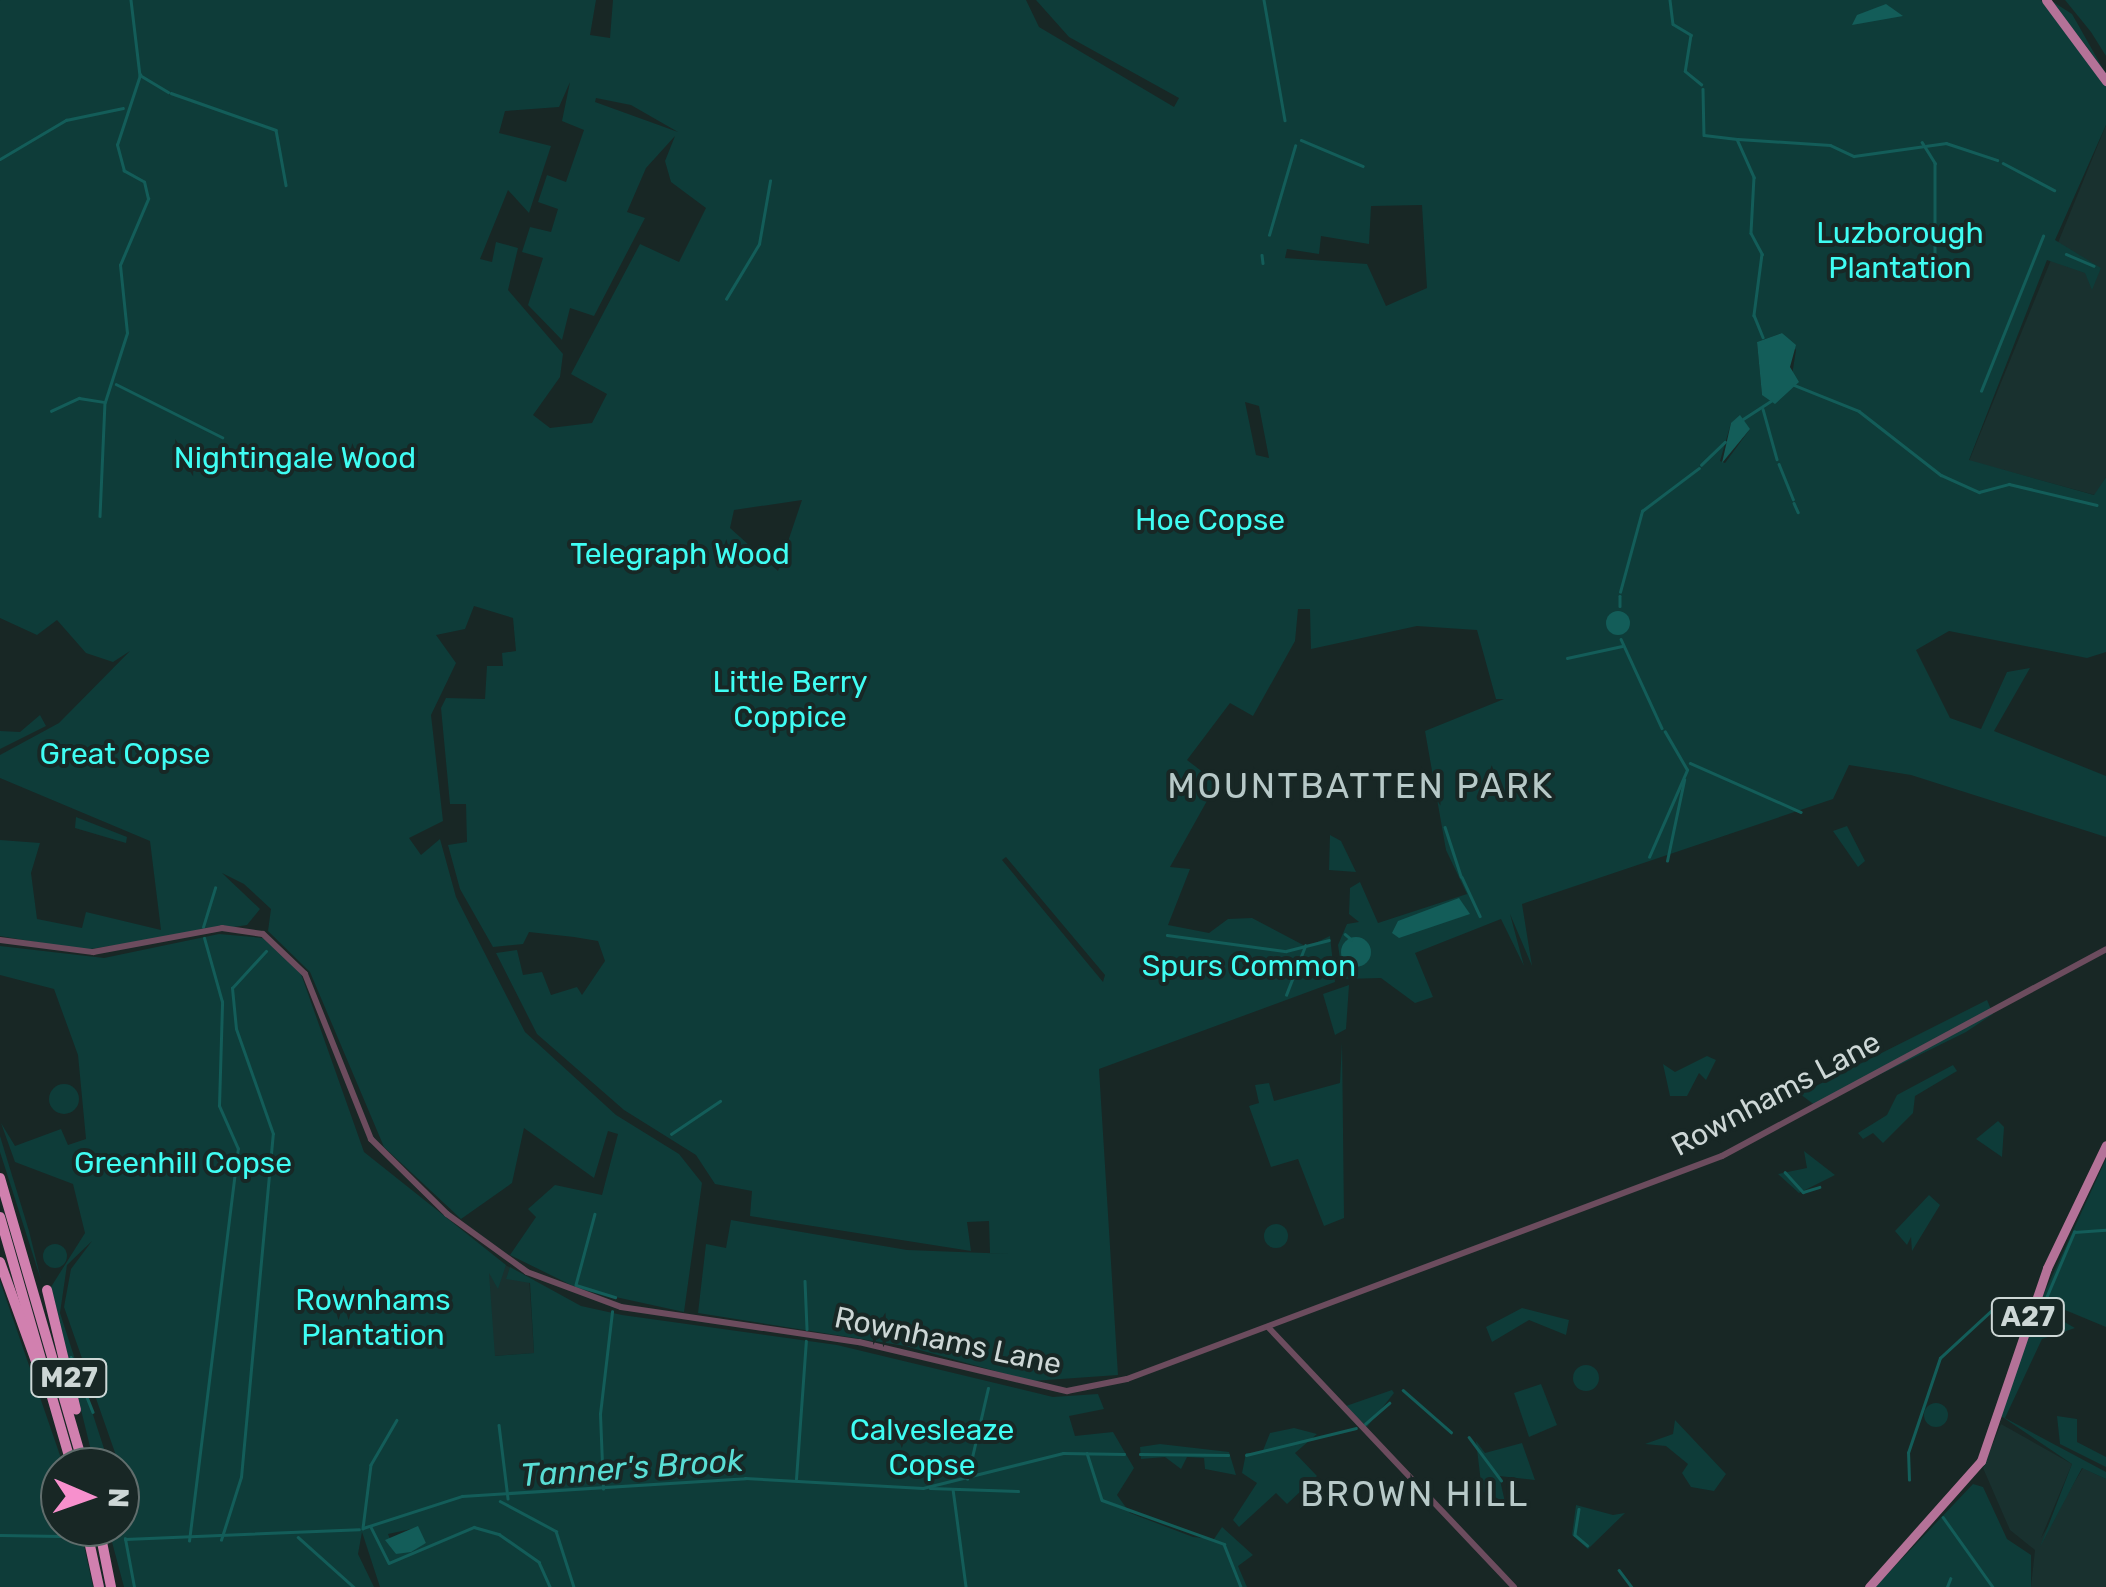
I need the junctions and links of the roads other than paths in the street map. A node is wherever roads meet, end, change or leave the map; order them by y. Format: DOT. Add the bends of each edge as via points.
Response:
graph roads {
  1 [pos="2046,0"];
  2 [pos="2106,81"];
  3 [pos="0,940"];
  4 [pos="2106,949"];
  5 [pos="2106,1145"];
  6 [pos="0,1178"];
  7 [pos="0,1217"];
  8 [pos="0,1262"];
  9 [pos="47,1290"];
  10 [pos="1268,1327"];
  11 [pos="60,1418"];
  12 [pos="67,1447"];
  13 [pos="80,1447"];
  14 [pos="82,1447"];
  15 [pos="90,1547"];
  16 [pos="103,1547"];
  17 [pos="99,1587"];
  18 [pos="111,1587"];
  19 [pos="1514,1587"];
  20 [pos="1869,1587"];
  1 -- 2 [label="main road"];
  3 -- 10 [label="street, Rownhams Lane" via="93,952 222,928 273,938 306,974 376,1146 497,1254 590,1299 859,1342 1060,1390 1101,1387"];
  4 -- 10 [label="street, Rownhams Lane" via="1722,1156"];
  5 -- 20 [label="main road, A27" via="2046,1268 1981,1461"];
  6 -- 13 [label="highway, M27"];
  7 -- 11 [label="highway, M27"];
  8 -- 11 [label="highway, M27"];
  9 -- 14 [label="highway, M27"];
  10 -- 19 [label="street"];
  11 -- 12 [label="highway, M27"];
  15 -- 17 [label="highway"];
  16 -- 18 [label="highway"];
}
